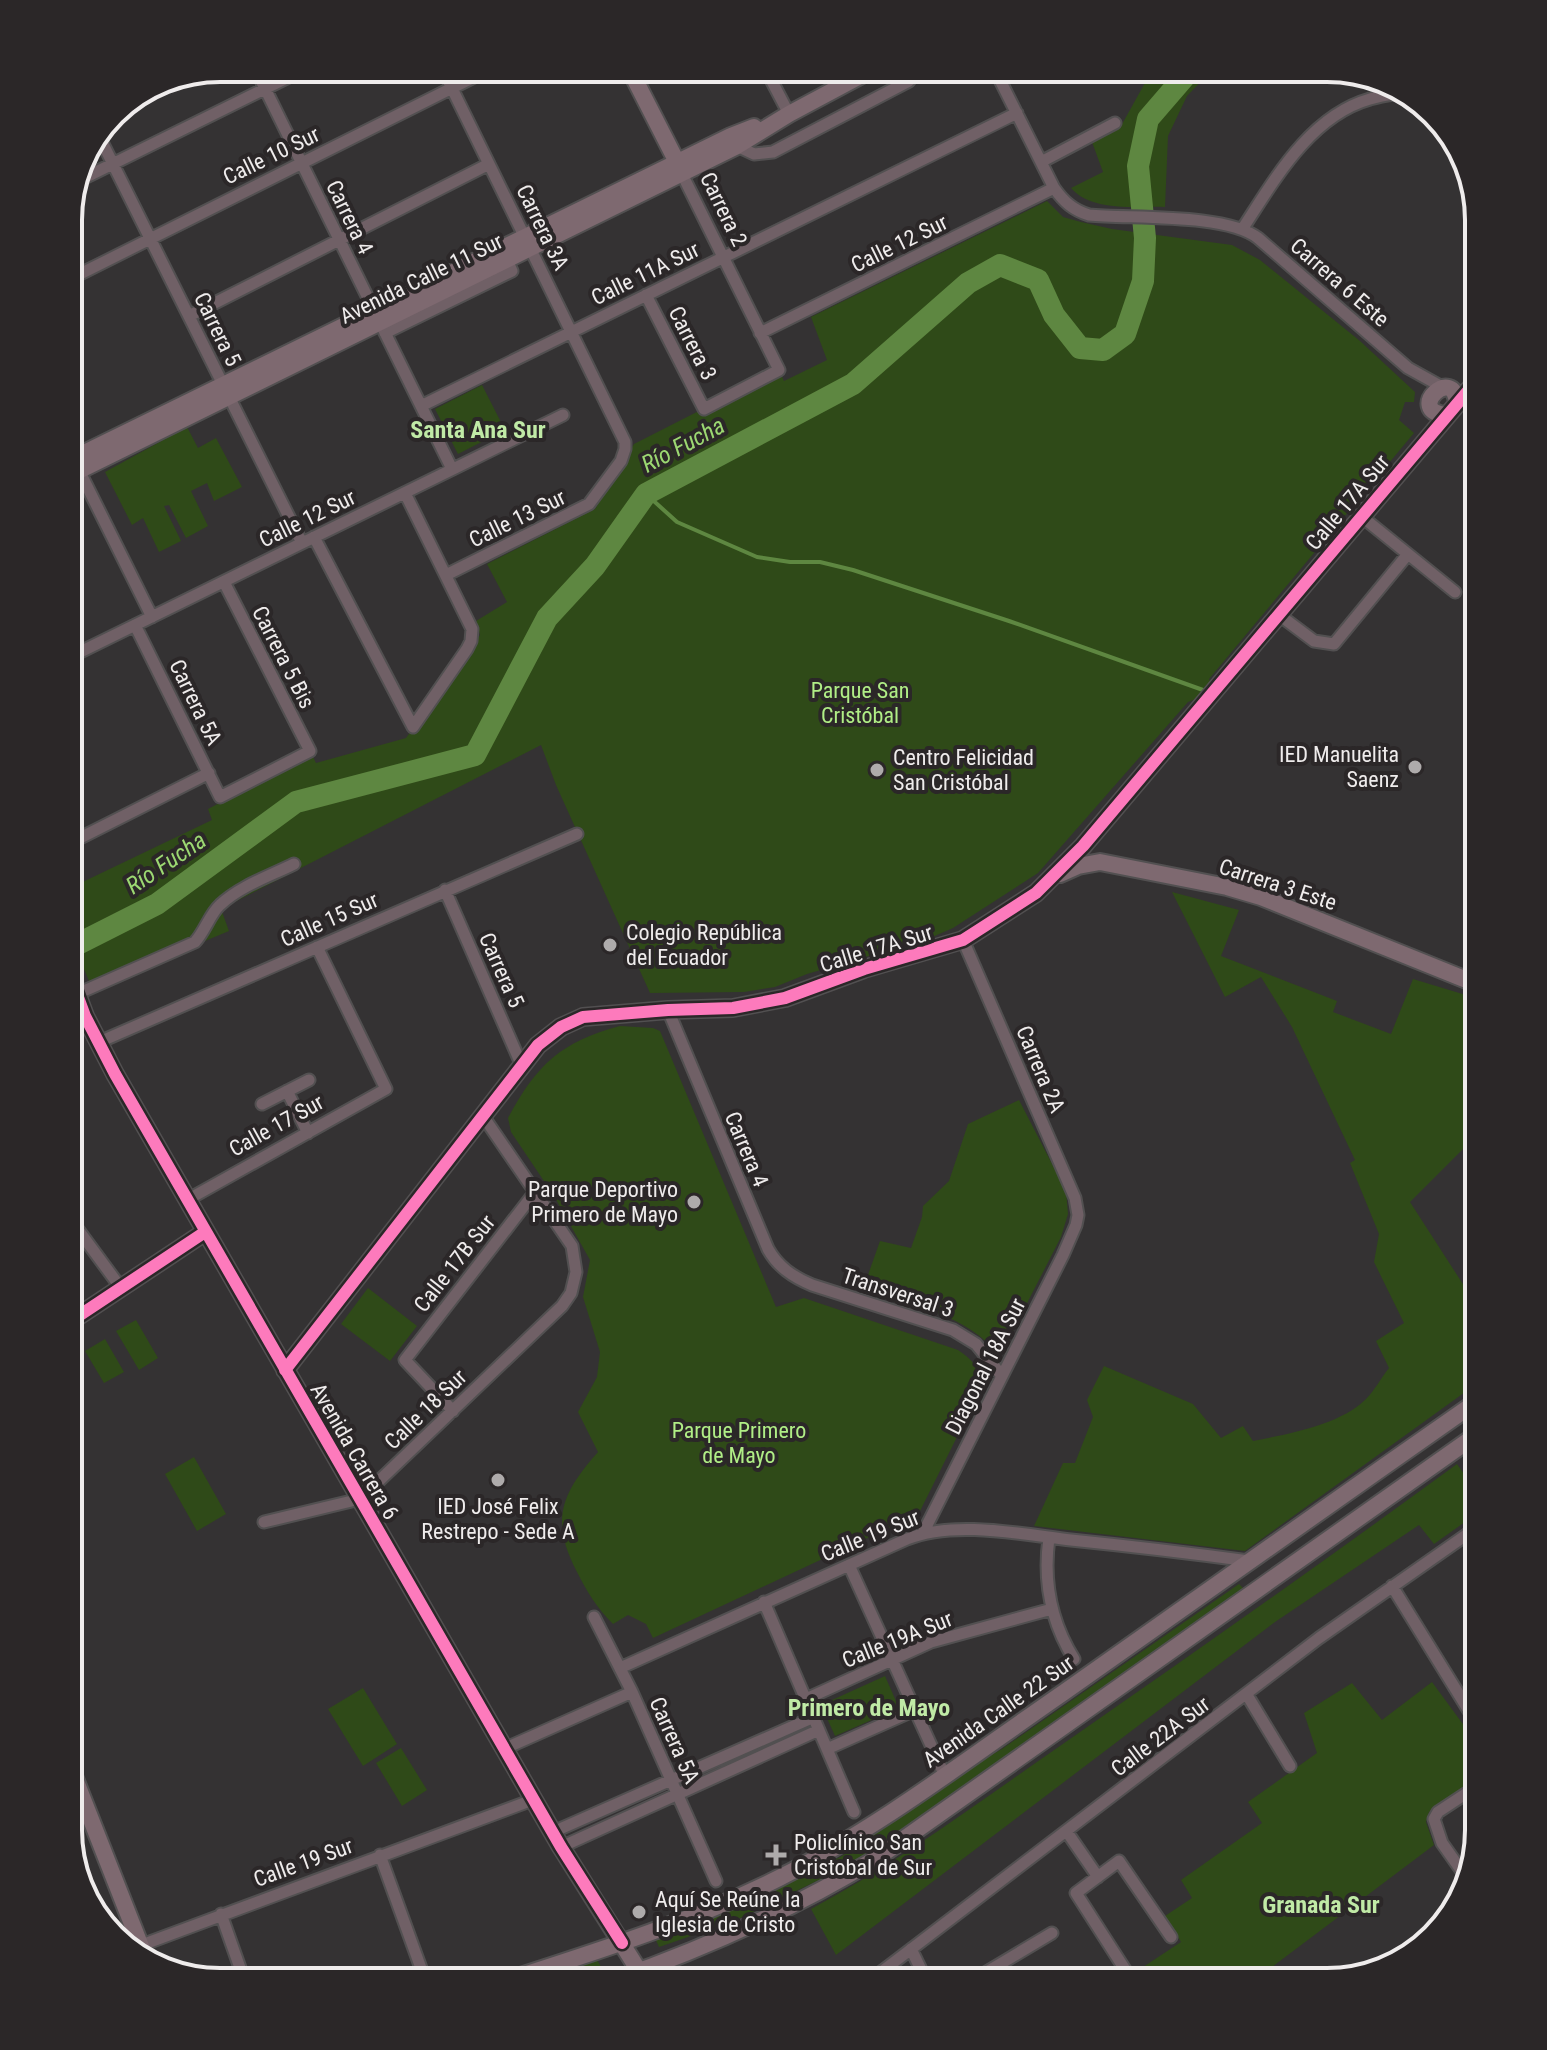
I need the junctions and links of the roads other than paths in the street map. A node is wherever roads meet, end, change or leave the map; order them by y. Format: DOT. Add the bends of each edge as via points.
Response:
graph roads {
  1 [pos="262,82"];
  2 [pos="279,82"];
  3 [pos="449,82"];
  4 [pos="464,82"];
  5 [pos="636,82"];
  6 [pos="772,82"];
  7 [pos="849,82"];
  8 [pos="907,82"];
  9 [pos="1001,82"];
  10 [pos="452,88"];
  11 [pos="265,89"];
  12 [pos="1386,96"];
  13 [pos="1017,113"];
  14 [pos="789,114"];
  15 [pos="1115,123"];
  16 [pos="104,146"];
  17 [pos="737,146"];
  18 [pos="1041,162"];
  19 [pos="301,163"];
  20 [pos="113,164"];
  21 [pos="489,164"];
  22 [pos="680,168"];
  23 [pos="90,175"];
  24 [pos="1054,188"];
  25 [pos="1243,228"];
  26 [pos="151,238"];
  27 [pos="339,240"];
  28 [pos="528,243"];
  29 [pos="723,257"];
  30 [pos="82,273"];
  31 [pos="646,295"];
  32 [pos="189,316"];
  33 [pos="379,322"];
  34 [pos="572,332"];
  35 [pos="760,333"];
  36 [pos="779,370"];
  37 [pos="226,390"];
  38 [pos="1465,391"];
  39 [pos="1443,401"];
  40 [pos="421,406"];
  41 [pos="563,415"];
  42 [pos="625,449"];
  43 [pos="82,458"];
  44 [pos="452,469"];
  45 [pos="82,482"];
  46 [pos="405,493"];
  47 [pos="1361,516"];
  48 [pos="314,537"];
  49 [pos="302,543"];
  50 [pos="1408,554"];
  51 [pos="446,575"];
  52 [pos="224,582"];
  53 [pos="1455,592"];
  54 [pos="1278,614"];
  55 [pos="152,617"];
  56 [pos="135,625"];
  57 [pos="82,651"];
  58 [pos="209,773"];
  59 [pos="220,797"];
  60 [pos="1102,823"];
  61 [pos="577,834"];
  62 [pos="82,837"];
  63 [pos="1109,863"];
  64 [pos="294,864"];
  65 [pos="1056,875"];
  66 [pos="445,890"];
  67 [pos="963,940"];
  68 [pos="317,947"];
  69 [pos="1465,979"];
  70 [pos="82,992"];
  71 [pos="82,1006"];
  72 [pos="668,1010"];
  73 [pos="97,1043"];
  74 [pos="522,1066"];
  75 [pos="309,1080"];
  76 [pos="287,1091"];
  77 [pos="262,1104"];
  78 [pos="483,1116"];
  79 [pos="308,1133"];
  80 [pos="535,1192"];
  81 [pos="187,1200"];
  82 [pos="1078,1215"];
  83 [pos="205,1232"];
  84 [pos="82,1235"];
  85 [pos="812,1285"];
  86 [pos="121,1288"];
  87 [pos="82,1314"];
  88 [pos="285,1370"];
  89 [pos="1002,1376"];
  90 [pos="1465,1410"];
  91 [pos="453,1411"];
  92 [pos="1465,1443"];
  93 [pos="360,1499"];
  94 [pos="264,1522"];
  95 [pos="923,1533"];
  96 [pos="1465,1535"];
  97 [pos="1049,1538"];
  98 [pos="1249,1561"];
  99 [pos="849,1565"];
  100 [pos="1392,1586"];
  101 [pos="764,1602"];
  102 [pos="1052,1609"];
  103 [pos="594,1617"];
  104 [pos="1074,1659"];
  105 [pos="892,1660"];
  106 [pos="620,1668"];
  107 [pos="632,1692"];
  108 [pos="1247,1695"];
  109 [pos="806,1699"];
  110 [pos="1465,1704"];
  111 [pos="915,1710"];
  112 [pos="814,1717"];
  113 [pos="819,1730"];
  114 [pos="506,1748"];
  115 [pos="827,1749"];
  116 [pos="1290,1766"];
  117 [pos="945,1776"];
  118 [pos="671,1780"];
  119 [pos="678,1794"];
  120 [pos="1465,1794"];
  121 [pos="82,1799"];
  122 [pos="535,1799"];
  123 [pos="854,1812"];
  124 [pos="1067,1832"];
  125 [pos="557,1840"];
  126 [pos="380,1855"];
  127 [pos="1459,1867"];
  128 [pos="1098,1877"];
  129 [pos="716,1881"];
  130 [pos="221,1914"];
  131 [pos="1052,1933"];
  132 [pos="132,1935"];
  133 [pos="1171,1937"];
  134 [pos="622,1943"];
  135 [pos="144,1944"];
  136 [pos="911,1949"];
  137 [pos="240,1968"];
  138 [pos="421,1968"];
  139 [pos="545,1968"];
  140 [pos="638,1968"];
  141 [pos="660,1968"];
  142 [pos="886,1968"];
  143 [pos="920,1968"];
  144 [pos="993,1968"];
  145 [pos="1124,1968"];
  1 -- 11 [label="street, Carrera 4"];
  2 -- 11 [label="street"];
  3 -- 10 [label="street, Carrera 3A"];
  4 -- 10 [label="street, Calle 10 Sur"];
  5 -- 22 [label="main road, Carrera 2"];
  6 -- 14 [label="street"];
  7 -- 14 [label="main road, Avenida Calle 11 Sur"];
  8 -- 17 [label="street" via="773,152 754,154"];
  9 -- 13 [label="street"];
  10 -- 19 [label="street, Calle 10 Sur"];
  10 -- 21 [label="street, Carrera 3A"];
  11 -- 19 [label="street, Carrera 4"];
  11 -- 20 [label="street"];
  12 -- 25 [label="street" via="1354,105 1317,131 1290,159"];
  13 -- 18 [label="street"];
  13 -- 29 [label="street, Calle 11A Sur"];
  14 -- 17 [label="main road, Avenida Calle 11 Sur"];
  14 -- 22 [label="main road, Avenida Calle 11 Sur" via="731,136"];
  15 -- 18 [label="street"];
  16 -- 20 [label="street, Carrera 5"];
  17 -- 22 [label="main road, Avenida Calle 11 Sur"];
  18 -- 24 [label="street"];
  19 -- 26 [label="street, Calle 10 Sur"];
  19 -- 27 [label="street, Carrera 4"];
  20 -- 23 [label="street"];
  20 -- 26 [label="street, Carrera 5"];
  21 -- 27 [label="street"];
  21 -- 28 [label="street, Carrera 3A"];
  22 -- 28 [label="main road, Avenida Calle 11 Sur"];
  22 -- 29 [label="street, Carrera 2"];
  24 -- 25 [label="street" via="1062,200 1089,215"];
  24 -- 35 [label="street, Calle 12 Sur"];
  25 -- 39 [label="street, Carrera 6 Este"];
  26 -- 30 [label="street, Calle 10 Sur"];
  26 -- 32 [label="street, Carrera 5"];
  27 -- 32 [label="street"];
  27 -- 33 [label="street, Carrera 4"];
  28 -- 33 [label="main road, Avenida Calle 11 Sur"];
  28 -- 33 [label="main road, Avenida Calle 11 Sur" via="507,260"];
  28 -- 34 [label="street, Carrera 3A"];
  29 -- 31 [label="street, Calle 11A Sur"];
  29 -- 35 [label="street, Carrera 2"];
  31 -- 34 [label="street, Calle 11A Sur"];
  31 -- 36 [label="street, Carrera 3" via="704,409"];
  32 -- 37 [label="street, Carrera 5"];
  33 -- 37 [label="main road, Avenida Calle 11 Sur"];
  33 -- 40 [label="street, Carrera 4"];
  34 -- 40 [label="street, Calle 11A Sur"];
  34 -- 42 [label="street, Carrera 3A"];
  35 -- 36 [label="street, Carrera 2"];
  37 -- 43 [label="main road, Avenida Calle 11 Sur"];
  37 -- 49 [label="street, Carrera 5"];
  38 -- 39 [label="main road, Calle 17A Sur"];
  39 -- 47 [label="main road, Calle 17A Sur" via="1425,440"];
  40 -- 44 [label="street, Carrera 4"];
  41 -- 44 [label="street, Calle 12 Sur"];
  42 -- 51 [label="street, Calle 13 Sur" via="589,504"];
  44 -- 46 [label="street, Calle 12 Sur"];
  45 -- 55 [label="street"];
  46 -- 48 [label="street, Calle 12 Sur"];
  46 -- 51 [label="street"];
  47 -- 50 [label="street"];
  47 -- 54 [label="main road, Calle 17A Sur"];
  48 -- 49 [label="street, Calle 12 Sur"];
  48 -- 51 [label="street" via="413,727 471,641 472,629"];
  49 -- 52 [label="street, Calle 12 Sur"];
  50 -- 53 [label="street"];
  50 -- 54 [label="street" via="1334,644 1314,641"];
  52 -- 55 [label="street, Calle 12 Sur"];
  52 -- 59 [label="street, Carrera 5 Bis" via="310,751"];
  54 -- 60 [label="main road, Calle 17A Sur"];
  55 -- 56 [label="street, Calle 12 Sur"];
  56 -- 57 [label="street, Calle 12 Sur"];
  56 -- 58 [label="street, Carrera 5A"];
  58 -- 59 [label="street, Carrera 5A"];
  58 -- 62 [label="street"];
  60 -- 63 [label="main road" via="1100,843"];
  60 -- 65 [label="main road, Calle 17A Sur"];
  61 -- 66 [label="street, Calle 15 Sur"];
  63 -- 65 [label="main road, Carrera 3 Este"];
  63 -- 69 [label="main road, Carrera 3 Este" via="1261,897"];
  64 -- 70 [label="street" via="218,907 195,942"];
  65 -- 67 [label="main road, Calle 17A Sur"];
  66 -- 68 [label="street, Calle 15 Sur"];
  66 -- 74 [label="street, Carrera 5"];
  67 -- 72 [label="main road, Calle 17A Sur" via="769,1003"];
  67 -- 82 [label="street, Carrera 2A"];
  68 -- 73 [label="street, Calle 15 Sur"];
  68 -- 79 [label="street, Calle 17 Sur" via="386,1089"];
  71 -- 73 [label="main road, Avenida Carrera 6"];
  72 -- 74 [label="main road, Calle 17A Sur" via="572,1021 545,1038"];
  72 -- 85 [label="street, Carrera 4" via="768,1249 780,1266"];
  73 -- 81 [label="main road, Avenida Carrera 6"];
  74 -- 78 [label="main road, Calle 17A Sur"];
  75 -- 76 [label="street"];
  76 -- 77 [label="street"];
  76 -- 79 [label="street"];
  78 -- 80 [label="street"];
  78 -- 88 [label="main road, Calle 17A Sur"];
  79 -- 81 [label="street, Calle 17 Sur"];
  80 -- 91 [label="street, Calle 18 Sur" via="572,1246 576,1272 571,1293"];
  80 -- 91 [label="street, Calle 17B Sur" via="405,1360"];
  81 -- 83 [label="main road, Avenida Carrera 6"];
  82 -- 89 [label="street, Diagonal 18A Sur"];
  83 -- 86 [label="main road"];
  83 -- 88 [label="main road, Avenida Carrera 6"];
  84 -- 86 [label="street"];
  85 -- 89 [label="street, Transversal 3" via="953,1330 976,1344"];
  86 -- 87 [label="main road"];
  88 -- 93 [label="main road, Avenida Carrera 6"];
  89 -- 95 [label="street, Diagonal 18A Sur"];
  90 -- 98 [label="main road, Avenida Calle 22 Sur"];
  91 -- 93 [label="street, Calle 18 Sur"];
  92 -- 141 [label="main road" via="877,1858 790,1908"];
  93 -- 94 [label="street, Calle 18 Sur"];
  93 -- 114 [label="main road, Avenida Carrera 6"];
  95 -- 97 [label="street, Calle 19 Sur" via="960,1530"];
  95 -- 99 [label="street, Calle 19 Sur"];
  96 -- 100 [label="street, Calle 22A Sur"];
  97 -- 98 [label="street, Calle 19 Sur"];
  97 -- 102 [label="street"];
  98 -- 117 [label="main road, Avenida Calle 22 Sur"];
  99 -- 101 [label="street, Calle 19 Sur"];
  99 -- 105 [label="street"];
  100 -- 108 [label="street, Calle 22A Sur"];
  100 -- 110 [label="street"];
  101 -- 106 [label="street, Calle 19 Sur"];
  101 -- 109 [label="street"];
  102 -- 104 [label="street"];
  102 -- 105 [label="street, Calle 19A Sur" via="931,1642"];
  103 -- 106 [label="street, Carrera 5A"];
  105 -- 109 [label="street, Calle 19A Sur"];
  105 -- 111 [label="street"];
  106 -- 107 [label="street, Carrera 5A"];
  107 -- 114 [label="street"];
  107 -- 118 [label="street, Carrera 5A"];
  108 -- 116 [label="street"];
  108 -- 124 [label="street, Calle 22A Sur"];
  109 -- 112 [label="street"];
  111 -- 115 [label="street"];
  111 -- 117 [label="street"];
  112 -- 113 [label="street"];
  112 -- 118 [label="street"];
  113 -- 115 [label="street"];
  113 -- 119 [label="street"];
  114 -- 122 [label="main road, Avenida Carrera 6"];
  115 -- 123 [label="street"];
  117 -- 134 [label="main road, Avenida Calle 22 Sur" via="872,1826 778,1878"];
  118 -- 119 [label="street, Carrera 5A"];
  118 -- 125 [label="street"];
  119 -- 125 [label="street"];
  119 -- 129 [label="street, Carrera 5A"];
  120 -- 127 [label="street" via="1434,1819"];
  121 -- 132 [label="main road"];
  122 -- 125 [label="main road, Avenida Carrera 6"];
  122 -- 126 [label="street, Calle 19 Sur"];
  124 -- 128 [label="street"];
  124 -- 136 [label="street, Calle 22A Sur"];
  125 -- 134 [label="main road, Avenida Carrera 6"];
  126 -- 130 [label="street, Calle 19 Sur"];
  126 -- 138 [label="street"];
  128 -- 133 [label="street" via="1119,1861"];
  128 -- 145 [label="street" via="1076,1893"];
  130 -- 135 [label="street, Calle 19 Sur"];
  130 -- 137 [label="street"];
  131 -- 144 [label="street"];
  134 -- 139 [label="main road, Avenida Calle 22 Sur"];
  134 -- 140 [label="main road, Avenida Carrera 6"];
  136 -- 142 [label="street, Calle 22A Sur"];
  136 -- 143 [label="street"];
}
